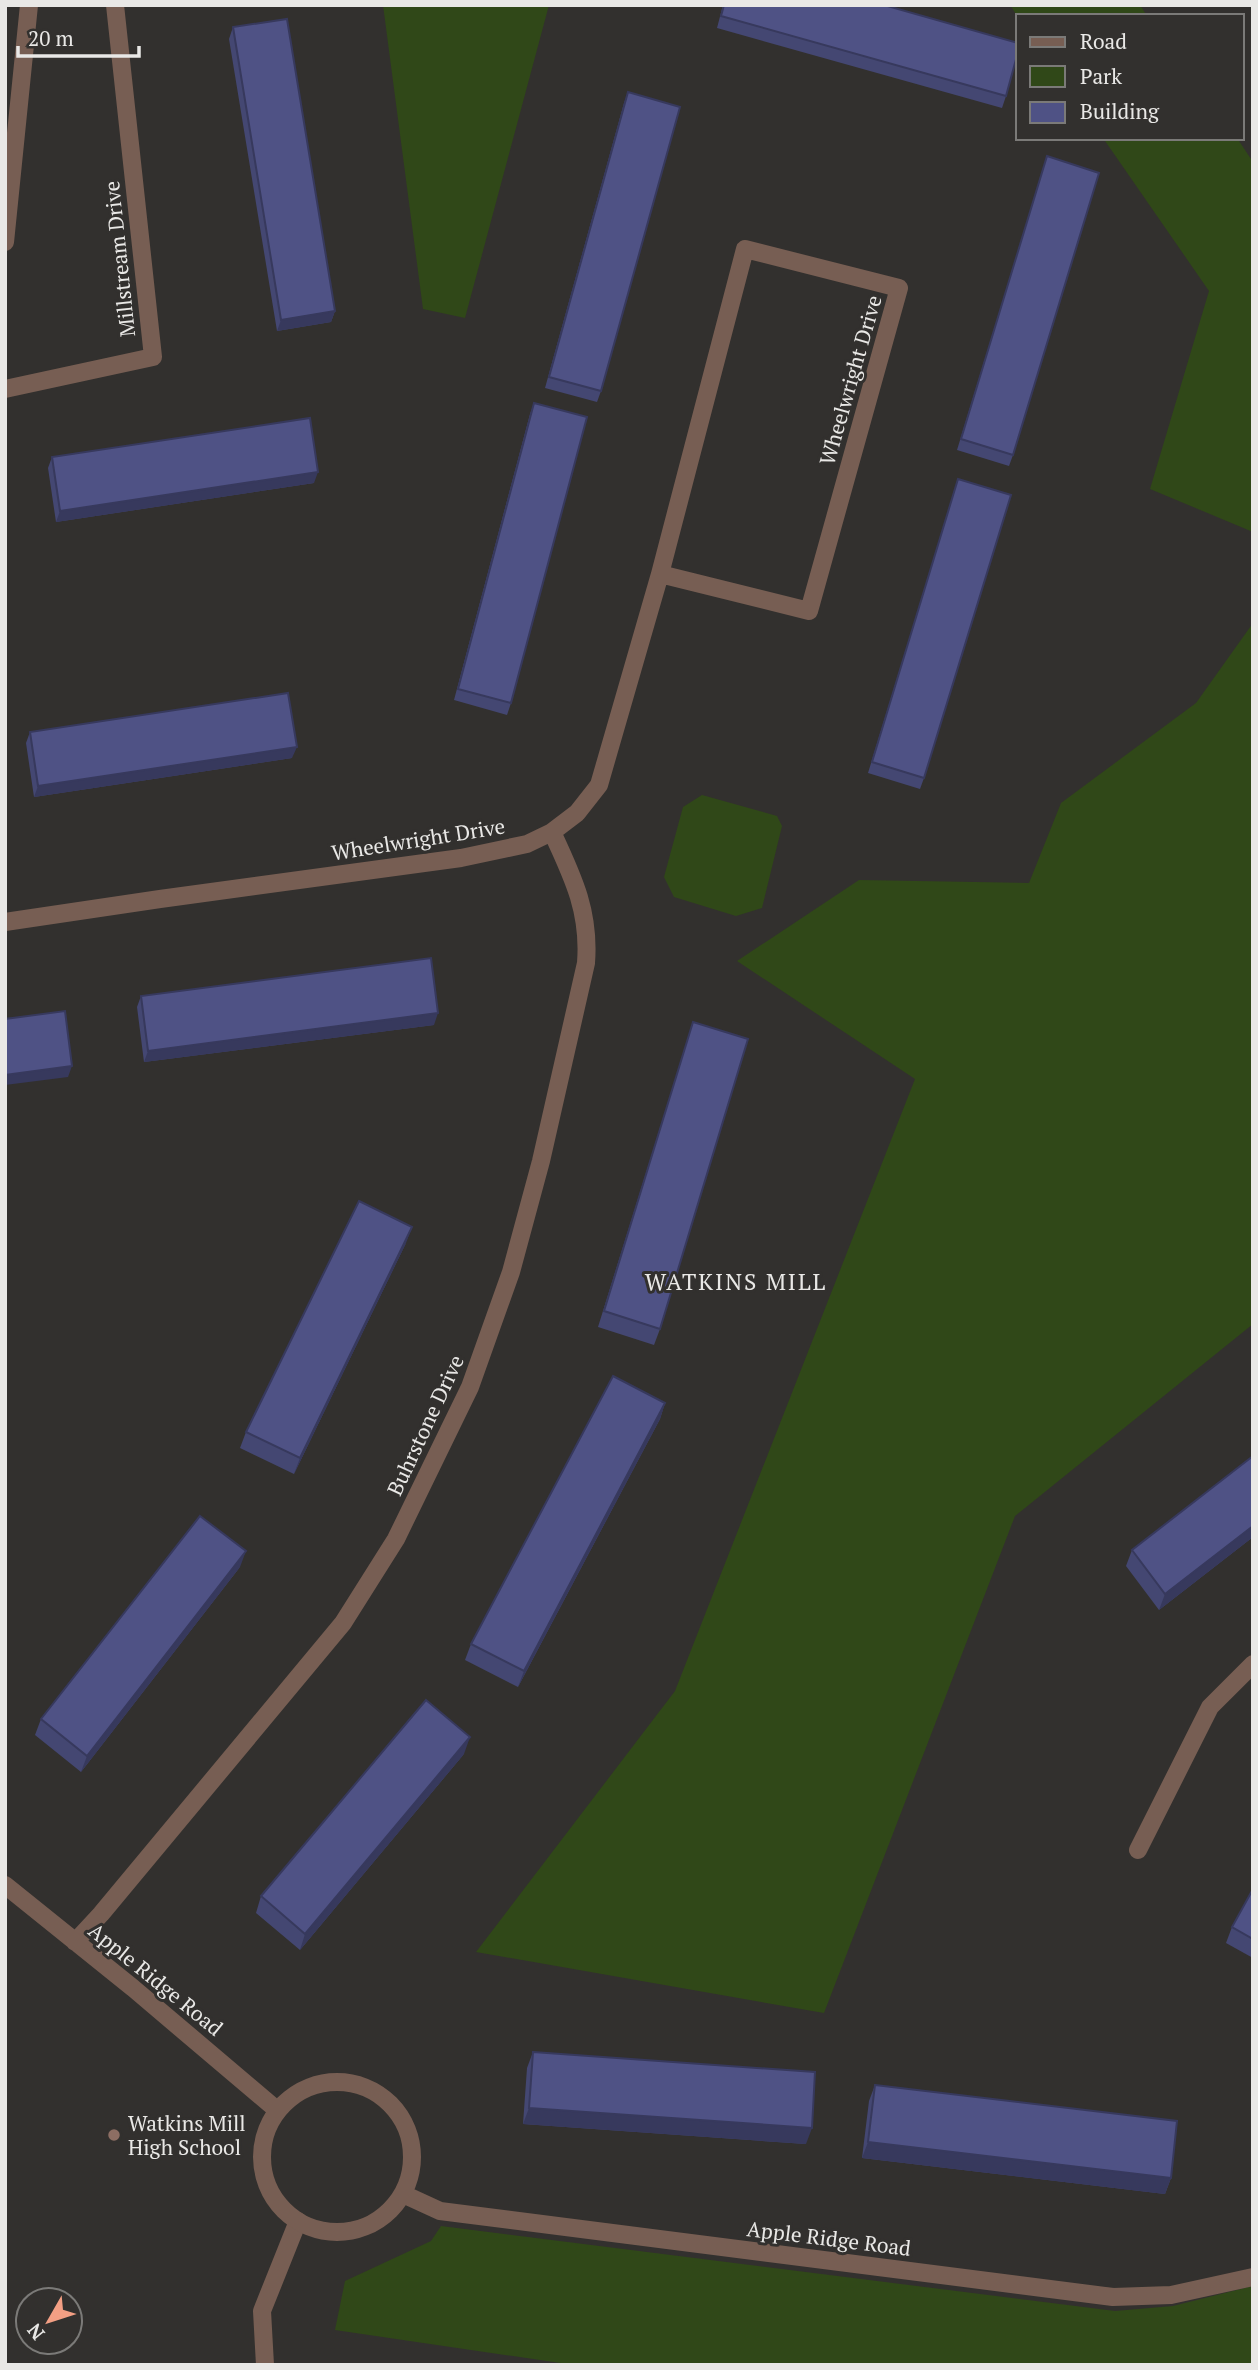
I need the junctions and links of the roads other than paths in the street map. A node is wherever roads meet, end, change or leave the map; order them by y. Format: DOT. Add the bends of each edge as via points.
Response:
graph roads {
  1 [pos="29,5"];
  2 [pos="115,5"];
  3 [pos="5,242"];
  4 [pos="5,388"];
  5 [pos="660,574"];
  6 [pos="552,832"];
  7 [pos="5,922"];
  8 [pos="1253,1664"];
  9 [pos="1139,1850"];
  10 [pos="5,1885"];
  11 [pos="75,1942"];
  12 [pos="277,2110"];
  13 [pos="403,2194"];
  14 [pos="298,2221"];
  15 [pos="1253,2277"];
  16 [pos="265,2365"];
  1 -- 3 [label="street"];
  2 -- 4 [label="street, Millstream Drive" via="153,357"];
  5 -- 5 [label="street, Wheelwright Drive" via="745,249 899,288 809,611"];
  5 -- 6 [label="street, Wheelwright Drive" via="599,785 577,813"];
  6 -- 7 [label="street, Wheelwright Drive" via="527,844 461,858"];
  6 -- 11 [label="street, Buhrstone Drive" via="577,885 588,939 586,963 511,1272 470,1387 396,1539 343,1623"];
  8 -- 9 [label="street" via="1210,1707"];
  10 -- 11 [label="street, Apple Ridge Road"];
  11 -- 12 [label="street, Apple Ridge Road"];
  12 -- 13 [label="street" via="293,2095 330,2082 367,2088 388,2102 407,2130 412,2150"];
  12 -- 14 [label="street" via="264,2138 263,2167 268,2187 284,2211"];
  13 -- 14 [label="street" via="382,2218 346,2232 320,2231"];
  13 -- 15 [label="street, Apple Ridge Road" via="440,2211 1113,2297 1171,2295"];
  14 -- 16 [label="street" via="262,2311"];
}
